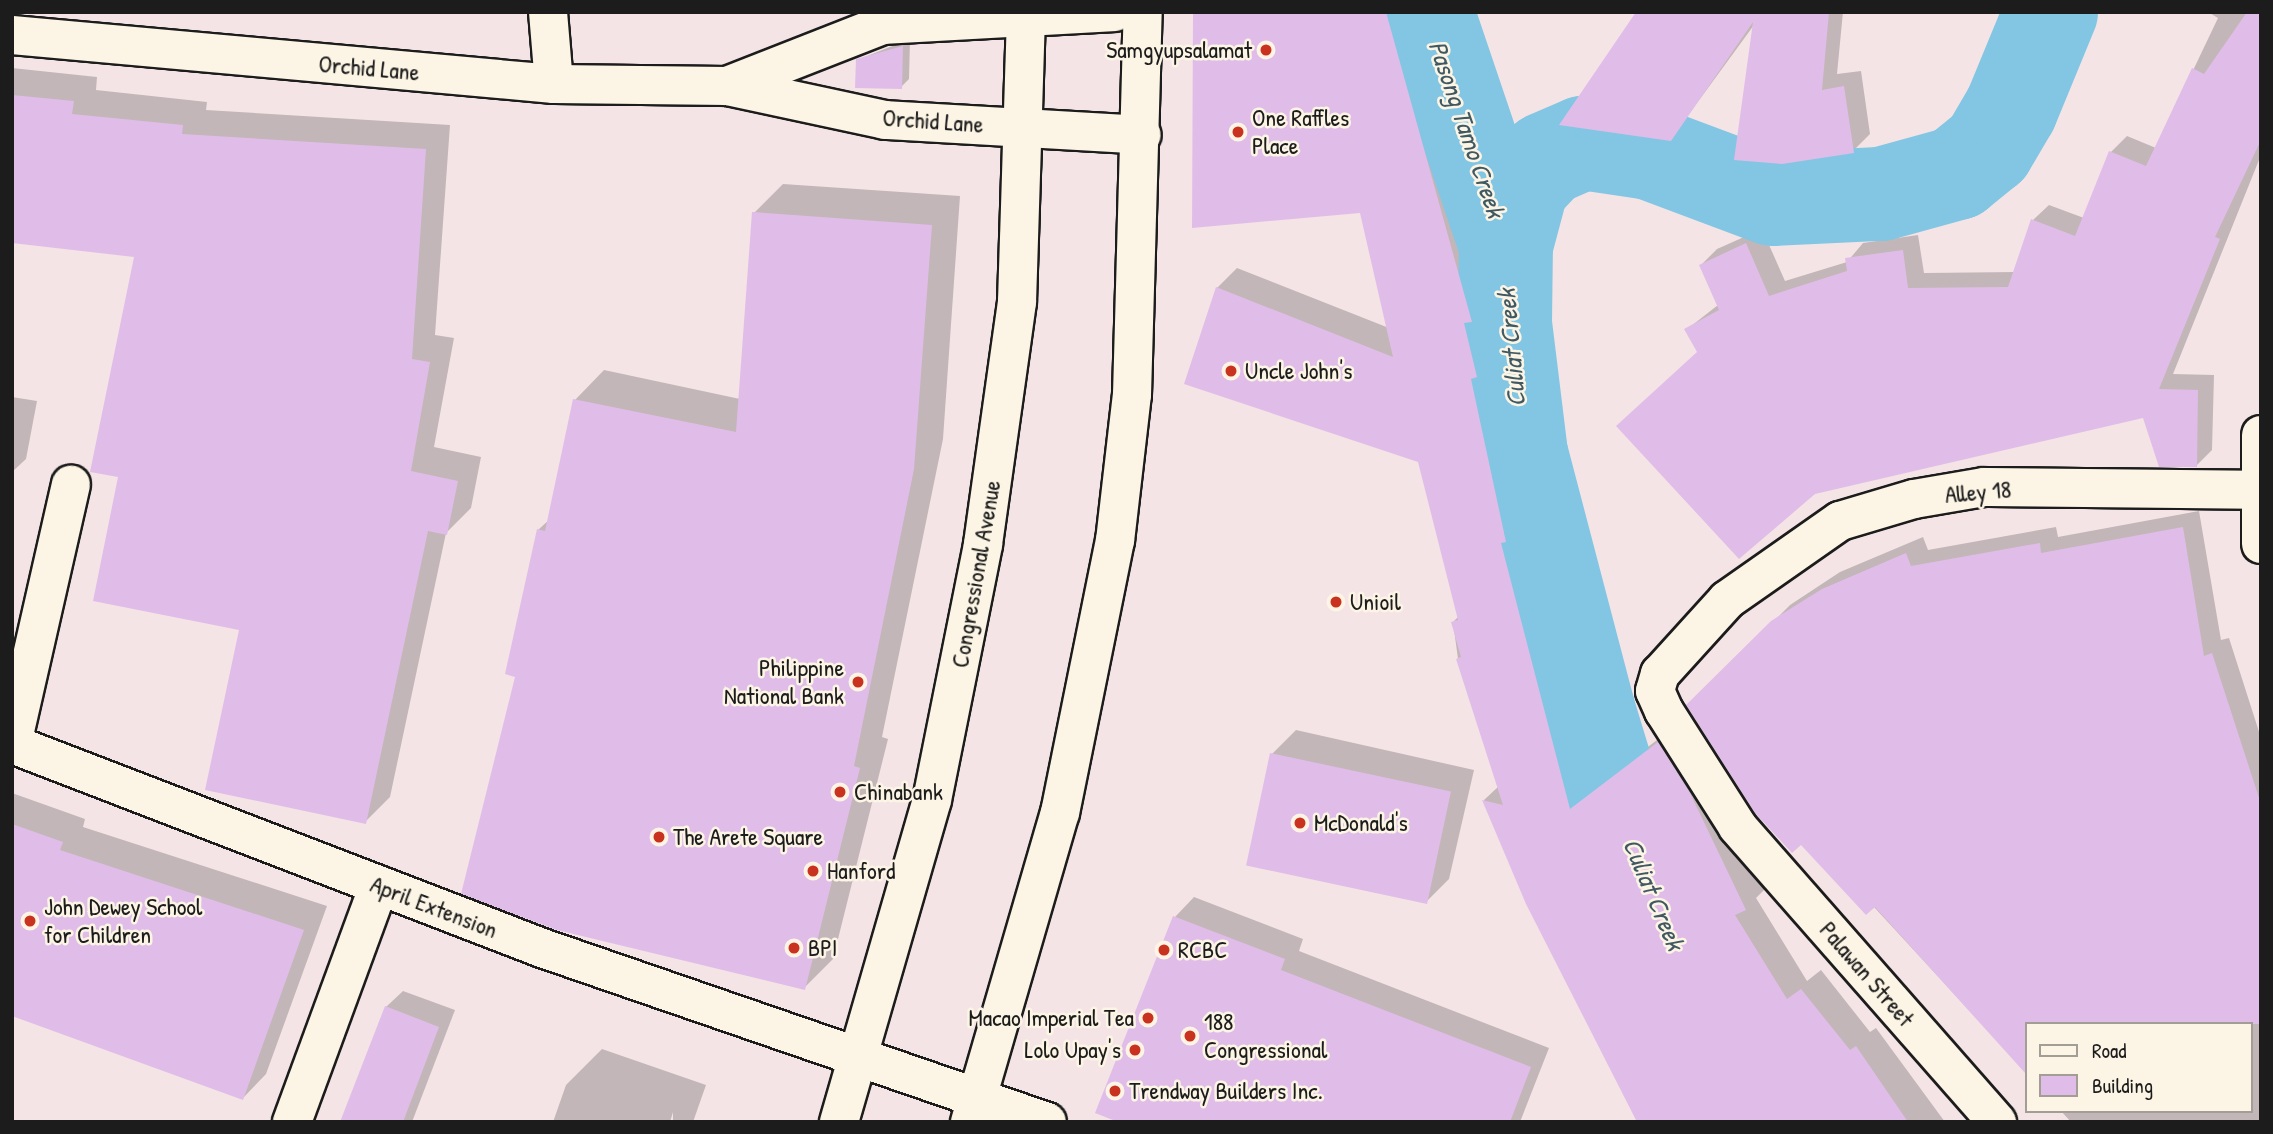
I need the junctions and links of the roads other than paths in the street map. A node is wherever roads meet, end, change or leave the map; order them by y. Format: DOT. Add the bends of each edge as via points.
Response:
graph roads {
  1 [pos="548,12"];
  2 [pos="1115,12"];
  3 [pos="1143,12"];
  4 [pos="1026,15"];
  5 [pos="12,35"];
  6 [pos="554,84"];
  7 [pos="727,86"];
  8 [pos="1026,127"];
  9 [pos="1142,135"];
  10 [pos="2261,435"];
  11 [pos="71,485"];
  12 [pos="2257,489"];
  13 [pos="2261,544"];
  14 [pos="12,744"];
  15 [pos="1738,827"];
  16 [pos="379,886"];
  17 [pos="860,1057"];
  18 [pos="974,1109"];
  19 [pos="292,1122"];
  20 [pos="839,1122"];
  21 [pos="1047,1122"];
  22 [pos="1997,1122"];
  1 -- 6 [label="street"];
  2 -- 4 [label="street, Orchid Lane"];
  3 -- 9 [label="street"];
  4 -- 7 [label="street, Orchid Lane" via="883,25"];
  4 -- 8 [label="street, Congressional Avenue"];
  5 -- 6 [label="street, Orchid Lane"];
  6 -- 7 [label="street, Orchid Lane"];
  7 -- 8 [label="street, Orchid Lane" via="885,120"];
  8 -- 9 [label="street, Orchid Lane"];
  8 -- 17 [label="street, Congressional Avenue" via="1017,302 981,557 932,800"];
  9 -- 18 [label="street" via="1132,395 1115,541 1060,813"];
  10 -- 12 [label="street"];
  11 -- 14 [label="street"];
  12 -- 13 [label="street"];
  12 -- 15 [label="street, Alley 18" via="1984,487 1914,499 1840,521 1727,600 1684,640 1655,691"];
  14 -- 16 [label="street, April Extension"];
  15 -- 22 [label="street, Palawan Street"];
  16 -- 17 [label="street, April Extension"];
  16 -- 19 [label="street"];
  17 -- 18 [label="street, April Extension"];
  17 -- 20 [label="street, Congressional Avenue"];
  18 -- 21 [label="street, April Extension"];
}
